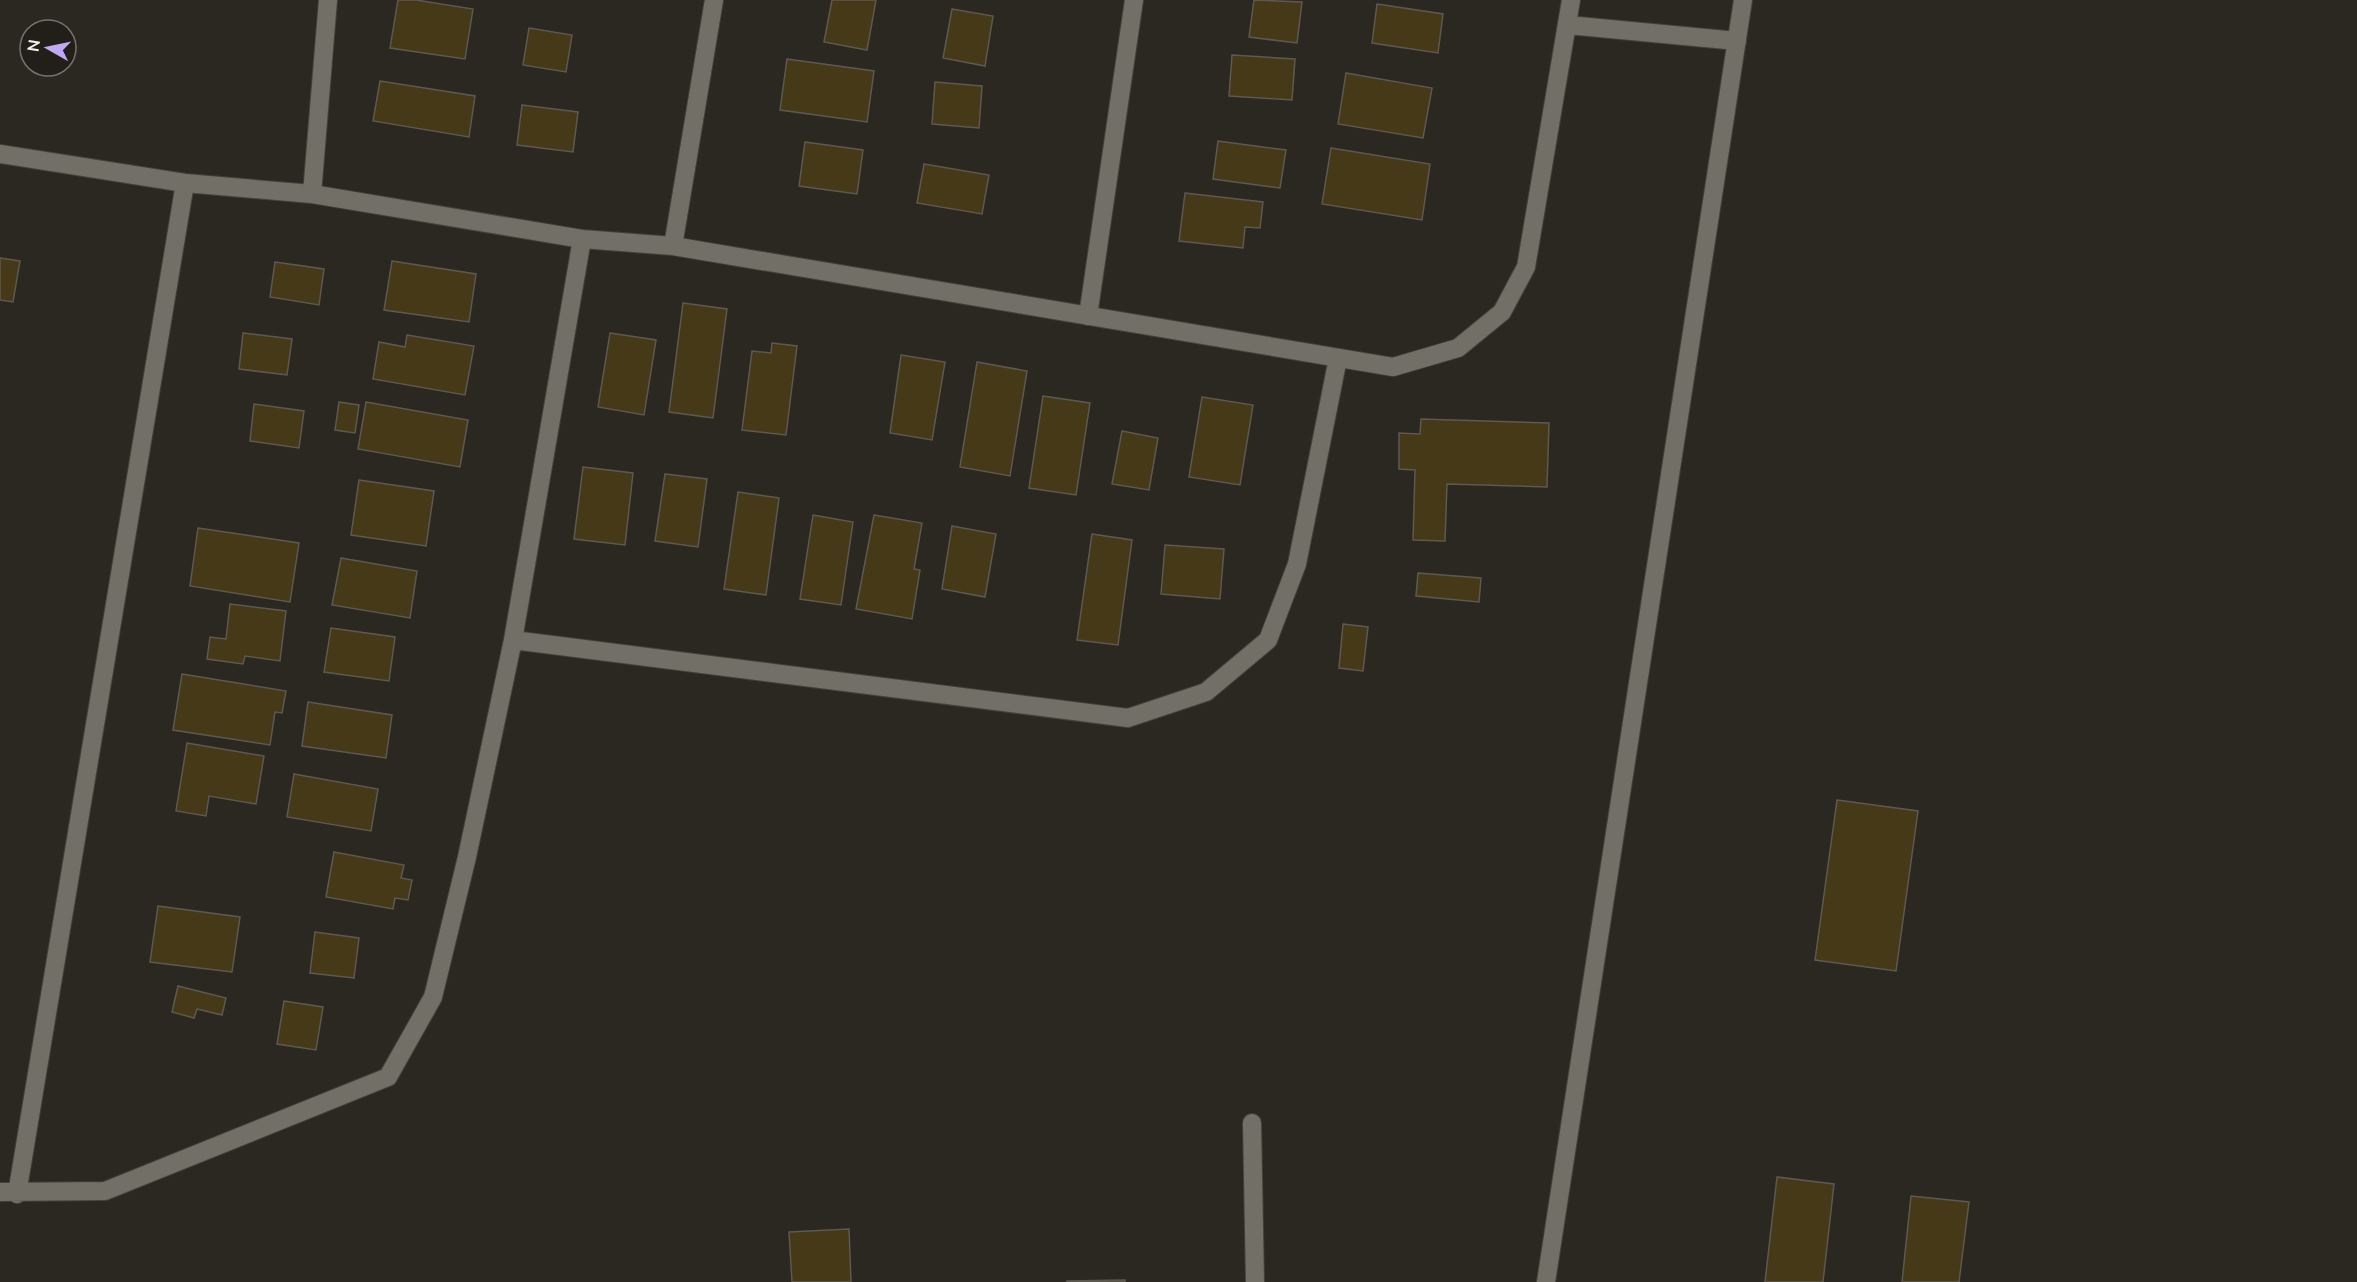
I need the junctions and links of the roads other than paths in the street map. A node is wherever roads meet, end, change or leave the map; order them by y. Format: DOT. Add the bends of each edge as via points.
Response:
graph roads {
  1 [pos="328,0"];
  2 [pos="714,0"];
  3 [pos="1134,0"];
  4 [pos="1571,0"];
  5 [pos="1743,0"];
  6 [pos="1568,25"];
  7 [pos="1737,41"];
  8 [pos="0,154"];
  9 [pos="184,183"];
  10 [pos="312,194"];
  11 [pos="582,239"];
  12 [pos="672,246"];
  13 [pos="1088,316"];
  14 [pos="1338,358"];
  15 [pos="513,640"];
  16 [pos="1252,1123"];
  17 [pos="8,1193"];
  18 [pos="1255,1282"];
  19 [pos="1546,1282"];
  1 -- 10 [label="street"];
  2 -- 12 [label="street"];
  3 -- 13 [label="street"];
  4 -- 6 [label="street"];
  5 -- 7 [label="street"];
  6 -- 7 [label="street"];
  6 -- 14 [label="street" via="1526,267 1502,312 1458,348 1393,367"];
  7 -- 19 [label="street"];
  8 -- 9 [label="street"];
  9 -- 10 [label="street"];
  9 -- 17 [label="street"];
  10 -- 11 [label="street"];
  11 -- 12 [label="street"];
  11 -- 15 [label="street"];
  12 -- 13 [label="street"];
  13 -- 14 [label="street"];
  14 -- 15 [label="street" via="1297,564 1268,640 1206,692 1128,718"];
  15 -- 17 [label="street" via="433,997 388,1077 105,1191"];
  16 -- 18 [label="street"];
}
